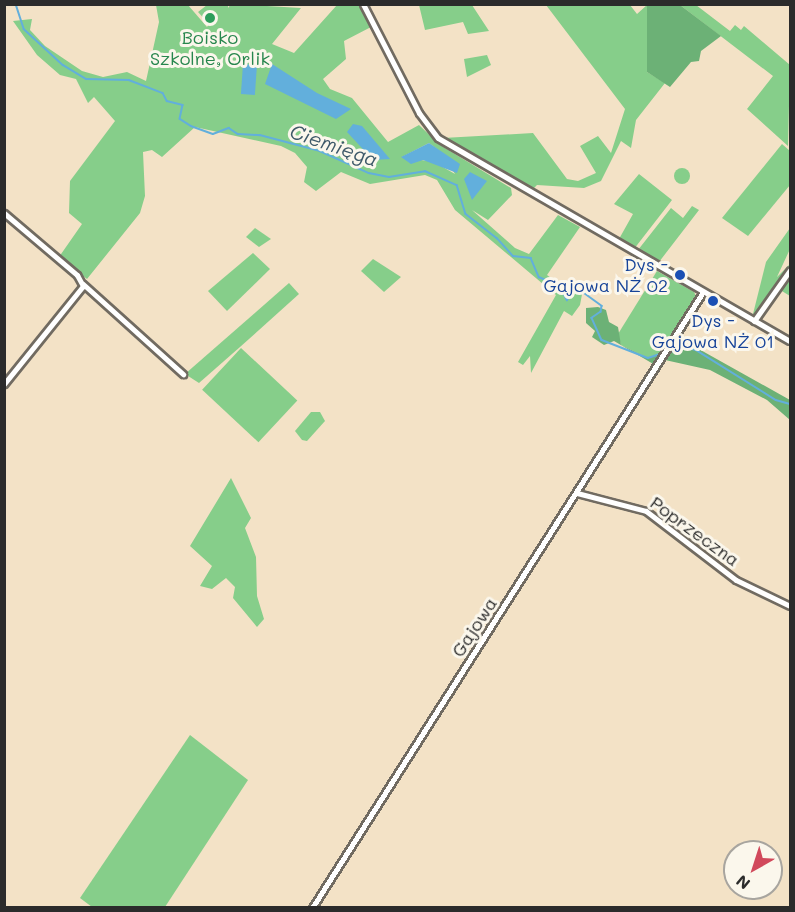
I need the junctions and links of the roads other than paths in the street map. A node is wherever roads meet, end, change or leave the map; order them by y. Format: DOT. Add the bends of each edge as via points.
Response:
graph roads {
  1 [pos="363,4"];
  2 [pos="4,213"];
  3 [pos="790,270"];
  4 [pos="83,284"];
  5 [pos="703,292"];
  6 [pos="754,321"];
  7 [pos="790,341"];
  8 [pos="183,374"];
  9 [pos="4,384"];
  10 [pos="578,493"];
  11 [pos="790,606"];
  12 [pos="312,908"];
  1 -- 5 [label="street" via="429,130 519,188"];
  2 -- 4 [label="street"];
  3 -- 6 [label="street"];
  4 -- 8 [label="street"];
  4 -- 9 [label="street" via="78,297"];
  5 -- 6 [label="street"];
  5 -- 10 [label="street, Gajowa"];
  6 -- 7 [label="street"];
  10 -- 11 [label="street, Poprzeczna" via="646,511 736,580"];
  10 -- 12 [label="street, Gajowa"];
}
